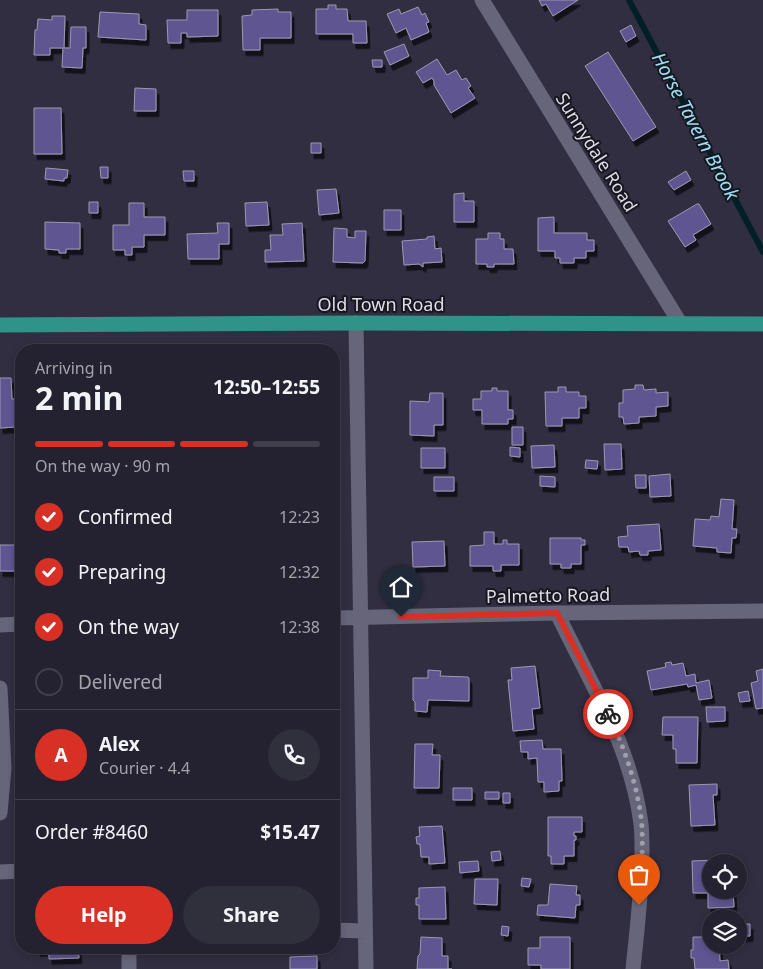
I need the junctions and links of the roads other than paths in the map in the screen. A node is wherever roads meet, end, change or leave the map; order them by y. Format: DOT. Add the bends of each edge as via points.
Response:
graph roads {
  1 [pos="482,0"];
  2 [pos="356,323"];
  3 [pos="680,323"];
  4 [pos="763,324"];
  5 [pos="0,326"];
  6 [pos="763,611"];
  7 [pos="557,613"];
  8 [pos="340,618"];
  9 [pos="362,618"];
  10 [pos="15,624"];
  11 [pos="0,625"];
  12 [pos="0,688"];
  13 [pos="0,813"];
  14 [pos="15,871"];
  15 [pos="0,872"];
  16 [pos="340,930"];
  17 [pos="366,931"];
  18 [pos="129,954"];
  19 [pos="130,969"];
  20 [pos="366,969"];
  21 [pos="633,969"];
  1 -- 3 [label="street, Sunnydale Road"];
  2 -- 3 [label="main road, Old Town Road"];
  2 -- 5 [label="main road, Old Town Road"];
  2 -- 9 [label="street"];
  3 -- 4 [label="main road, Old Town Road"];
  6 -- 7 [label="street, Palmetto Road"];
  7 -- 9 [label="street, Palmetto Road"];
  7 -- 21 [label="street" via="617,733 636,793 642,826 642,866"];
  8 -- 9 [label="street, Palmetto Road"];
  9 -- 17 [label="street"];
  10 -- 11 [label="street"];
  12 -- 13 [label="street" via="4,768"];
  14 -- 15 [label="street"];
  16 -- 17 [label="street"];
  17 -- 20 [label="street"];
  18 -- 19 [label="street"];
}
